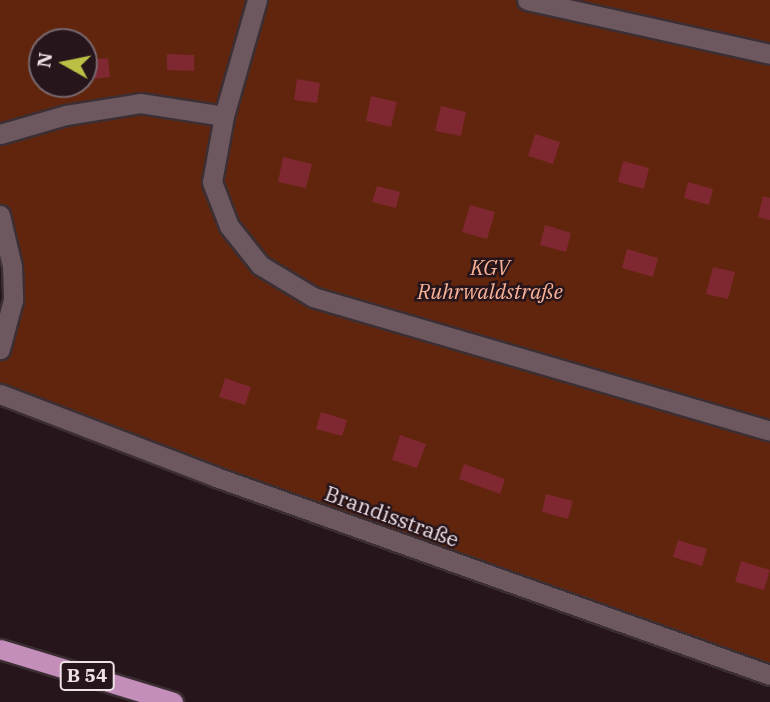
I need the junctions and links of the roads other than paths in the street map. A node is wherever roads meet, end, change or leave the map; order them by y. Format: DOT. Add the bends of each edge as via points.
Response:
graph roads {
  1 [pos="257,0"];
  2 [pos="527,0"];
  3 [pos="770,54"];
  4 [pos="224,116"];
  5 [pos="0,134"];
  6 [pos="0,215"];
  7 [pos="0,349"];
  8 [pos="0,394"];
  9 [pos="770,431"];
  10 [pos="0,649"];
  11 [pos="770,675"];
  12 [pos="173,702"];
  1 -- 4 [label="street"];
  2 -- 3 [label="street"];
  4 -- 5 [label="street" via="140,103 66,115"];
  4 -- 9 [label="street" via="212,181 229,226 260,265 313,297"];
  6 -- 7 [label="street" via="12,266 13,300"];
  8 -- 11 [label="street, Brandisstraße" via="229,482"];
  10 -- 12 [label="highway, B 54"];
}
